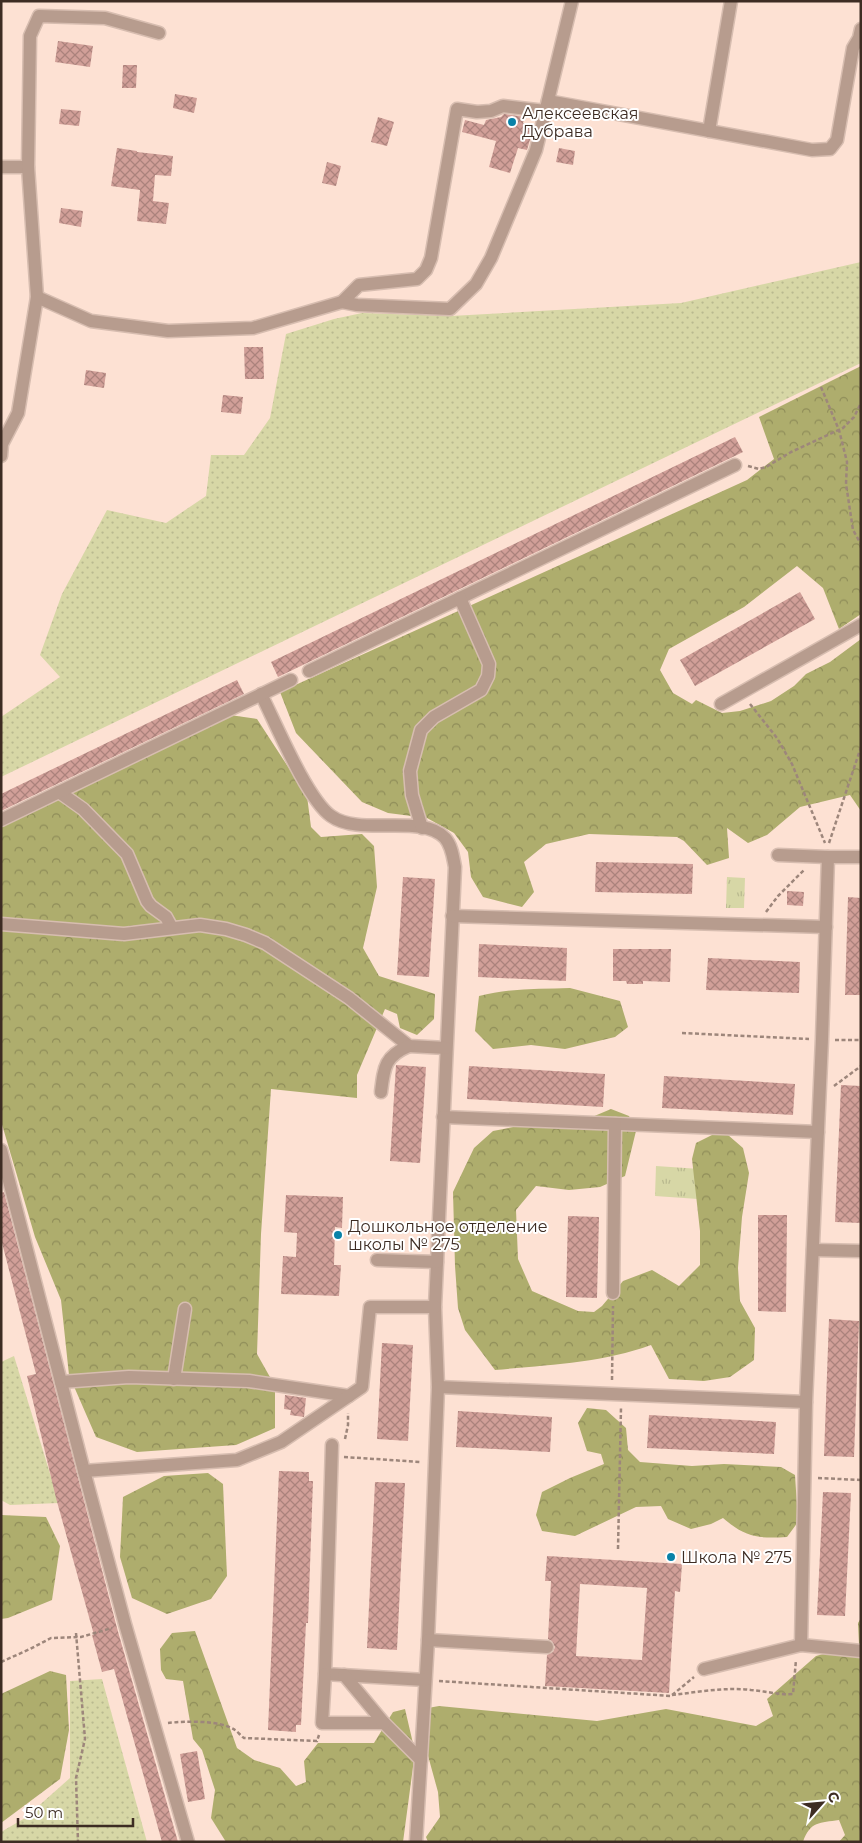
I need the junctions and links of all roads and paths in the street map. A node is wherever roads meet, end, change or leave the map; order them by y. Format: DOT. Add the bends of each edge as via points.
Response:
graph roads {
  1 [pos="572,1"];
  2 [pos="731,1"];
  3 [pos="861,29"];
  4 [pos="159,32"];
  5 [pos="547,106"];
  6 [pos="709,131"];
  7 [pos="1,167"];
  8 [pos="28,167"];
  9 [pos="37,297"];
  10 [pos="342,302"];
  11 [pos="821,387"];
  12 [pos="861,403"];
  13 [pos="839,430"];
  14 [pos="1,456"];
  15 [pos="735,466"];
  16 [pos="861,544"];
  17 [pos="460,598"];
  18 [pos="861,625"];
  19 [pos="309,671"];
  20 [pos="292,680"];
  21 [pos="742,693"];
  22 [pos="261,694"];
  23 [pos="721,704"];
  24 [pos="861,747"];
  25 [pos="59,792"];
  26 [pos="1,820"];
  27 [pos="422,828"];
  28 [pos="778,855"];
  29 [pos="822,856"];
  30 [pos="861,857"];
  31 [pos="452,916"];
  32 [pos="1,924"];
  33 [pos="756,925"];
  34 [pos="826,927"];
  35 [pos="172,928"];
  36 [pos="682,1033"];
  37 [pos="822,1039"];
  38 [pos="861,1040"];
  39 [pos="409,1046"];
  40 [pos="446,1048"];
  41 [pos="861,1066"];
  42 [pos="382,1092"];
  43 [pos="819,1100"];
  44 [pos="443,1117"];
  45 [pos="615,1124"];
  46 [pos="818,1132"];
  47 [pos="1,1150"];
  48 [pos="813,1250"];
  49 [pos="861,1251"];
  50 [pos="378,1260"];
  51 [pos="437,1262"];
  52 [pos="613,1293"];
  53 [pos="435,1307"];
  54 [pos="185,1309"];
  55 [pos="174,1379"];
  56 [pos="61,1382"];
  57 [pos="438,1387"];
  58 [pos="616,1394"];
  59 [pos="349,1396"];
  60 [pos="806,1402"];
  61 [pos="332,1451"];
  62 [pos="435,1463"];
  63 [pos="84,1471"];
  64 [pos="804,1477"];
  65 [pos="861,1480"];
  66 [pos="618,1549"];
  67 [pos="125,1624"];
  68 [pos="76,1633"];
  69 [pos="76,1637"];
  70 [pos="428,1640"];
  71 [pos="801,1645"];
  72 [pos="547,1647"];
  73 [pos="861,1651"];
  74 [pos="1,1662"];
  75 [pos="704,1669"];
  76 [pos="325,1674"];
  77 [pos="344,1675"];
  78 [pos="425,1680"];
  79 [pos="671,1696"];
  80 [pos="322,1723"];
  81 [pos="384,1723"];
  82 [pos="154,1725"];
  83 [pos="421,1760"];
  84 [pos="78,1842"];
  85 [pos="188,1842"];
  86 [pos="416,1842"];
  1 -- 5 [label="street"];
  2 -- 6 [label="street"];
  3 -- 6 [label="street" via="853,48 837,140 830,149 812,150"];
  4 -- 8 [label="street" via="105,18 39,16 30,36"];
  5 -- 6 [label="street"];
  5 -- 10 [label="street" via="536,150 491,258 476,284 450,309"];
  5 -- 10 [label="street" via="503,106 477,112 457,108 426,270 417,279 359,285"];
  7 -- 8 [label="street"];
  8 -- 9 [label="street"];
  9 -- 10 [label="street" via="91,321 168,331 253,328"];
  9 -- 14 [label="street" via="18,414 2,444"];
  11 -- 13 [label="path"];
  12 -- 13 [label="path" via="854,417"];
  13 -- 15 [label="path" via="766,467"];
  13 -- 16 [label="path" via="847,462 846,484 853,530"];
  15 -- 17 [label="street"];
  17 -- 19 [label="street"];
  17 -- 27 [label="street" via="490,664 481,690 434,717 421,730 410,770 412,795"];
  18 -- 21 [label="street"];
  20 -- 22 [label="street"];
  21 -- 23 [label="street"];
  21 -- 24 [label="path" via="777,738 792,764 827,848"];
  22 -- 25 [label="street"];
  22 -- 27 [label="street" via="316,800 332,816 351,824"];
  25 -- 26 [label="street"];
  25 -- 35 [label="street" via="83,810 127,854 147,900 166,917"];
  27 -- 31 [label="street" via="435,830 446,839 451,850 454,867"];
  28 -- 29 [label="street"];
  29 -- 30 [label="street"];
  29 -- 33 [label="path" via="778,896"];
  29 -- 34 [label="street"];
  31 -- 33 [label="street"];
  31 -- 40 [label="street"];
  32 -- 35 [label="street" via="124,934"];
  33 -- 34 [label="street"];
  34 -- 37 [label="street"];
  35 -- 39 [label="street" via="200,925 226,929 265,944 349,998"];
  36 -- 37 [label="path"];
  37 -- 38 [label="path"];
  37 -- 43 [label="street"];
  39 -- 40 [label="street"];
  39 -- 42 [label="street" via="395,1052 388,1060 383,1073"];
  40 -- 44 [label="street"];
  41 -- 43 [label="path"];
  43 -- 46 [label="street"];
  44 -- 45 [label="street"];
  44 -- 51 [label="street"];
  45 -- 46 [label="street"];
  45 -- 52 [label="street"];
  46 -- 48 [label="street"];
  47 -- 56 [label="street"];
  48 -- 49 [label="street"];
  48 -- 60 [label="street"];
  50 -- 51 [label="street"];
  51 -- 53 [label="street"];
  52 -- 58 [label="path"];
  53 -- 57 [label="street"];
  53 -- 59 [label="street" via="370,1307 362,1386"];
  54 -- 55 [label="street"];
  55 -- 56 [label="street" via="129,1377"];
  55 -- 59 [label="street" via="249,1382"];
  56 -- 63 [label="street"];
  57 -- 58 [label="street"];
  57 -- 62 [label="street"];
  58 -- 60 [label="street"];
  58 -- 66 [label="path"];
  59 -- 61 [label="path" via="346,1438"];
  59 -- 63 [label="street" via="281,1442 237,1460"];
  60 -- 64 [label="street"];
  61 -- 62 [label="path"];
  61 -- 76 [label="street"];
  62 -- 70 [label="street"];
  63 -- 67 [label="street"];
  64 -- 65 [label="path"];
  64 -- 71 [label="street"];
  67 -- 69 [label="path"];
  67 -- 82 [label="street"];
  68 -- 69 [label="path"];
  69 -- 74 [label="path" via="51,1638"];
  69 -- 84 [label="path" via="85,1739 76,1778"];
  70 -- 72 [label="street"];
  70 -- 78 [label="street"];
  71 -- 73 [label="street"];
  71 -- 75 [label="street"];
  71 -- 79 [label="path" via="796,1655 794,1694 721,1690"];
  75 -- 79 [label="path"];
  76 -- 77 [label="street"];
  76 -- 80 [label="street"];
  77 -- 78 [label="street"];
  77 -- 81 [label="street"];
  78 -- 79 [label="path"];
  78 -- 83 [label="street"];
  80 -- 81 [label="street"];
  80 -- 82 [label="path" via="317,1741 244,1738 234,1729 210,1722"];
  81 -- 83 [label="street"];
  82 -- 85 [label="street"];
  83 -- 86 [label="street"];
}
